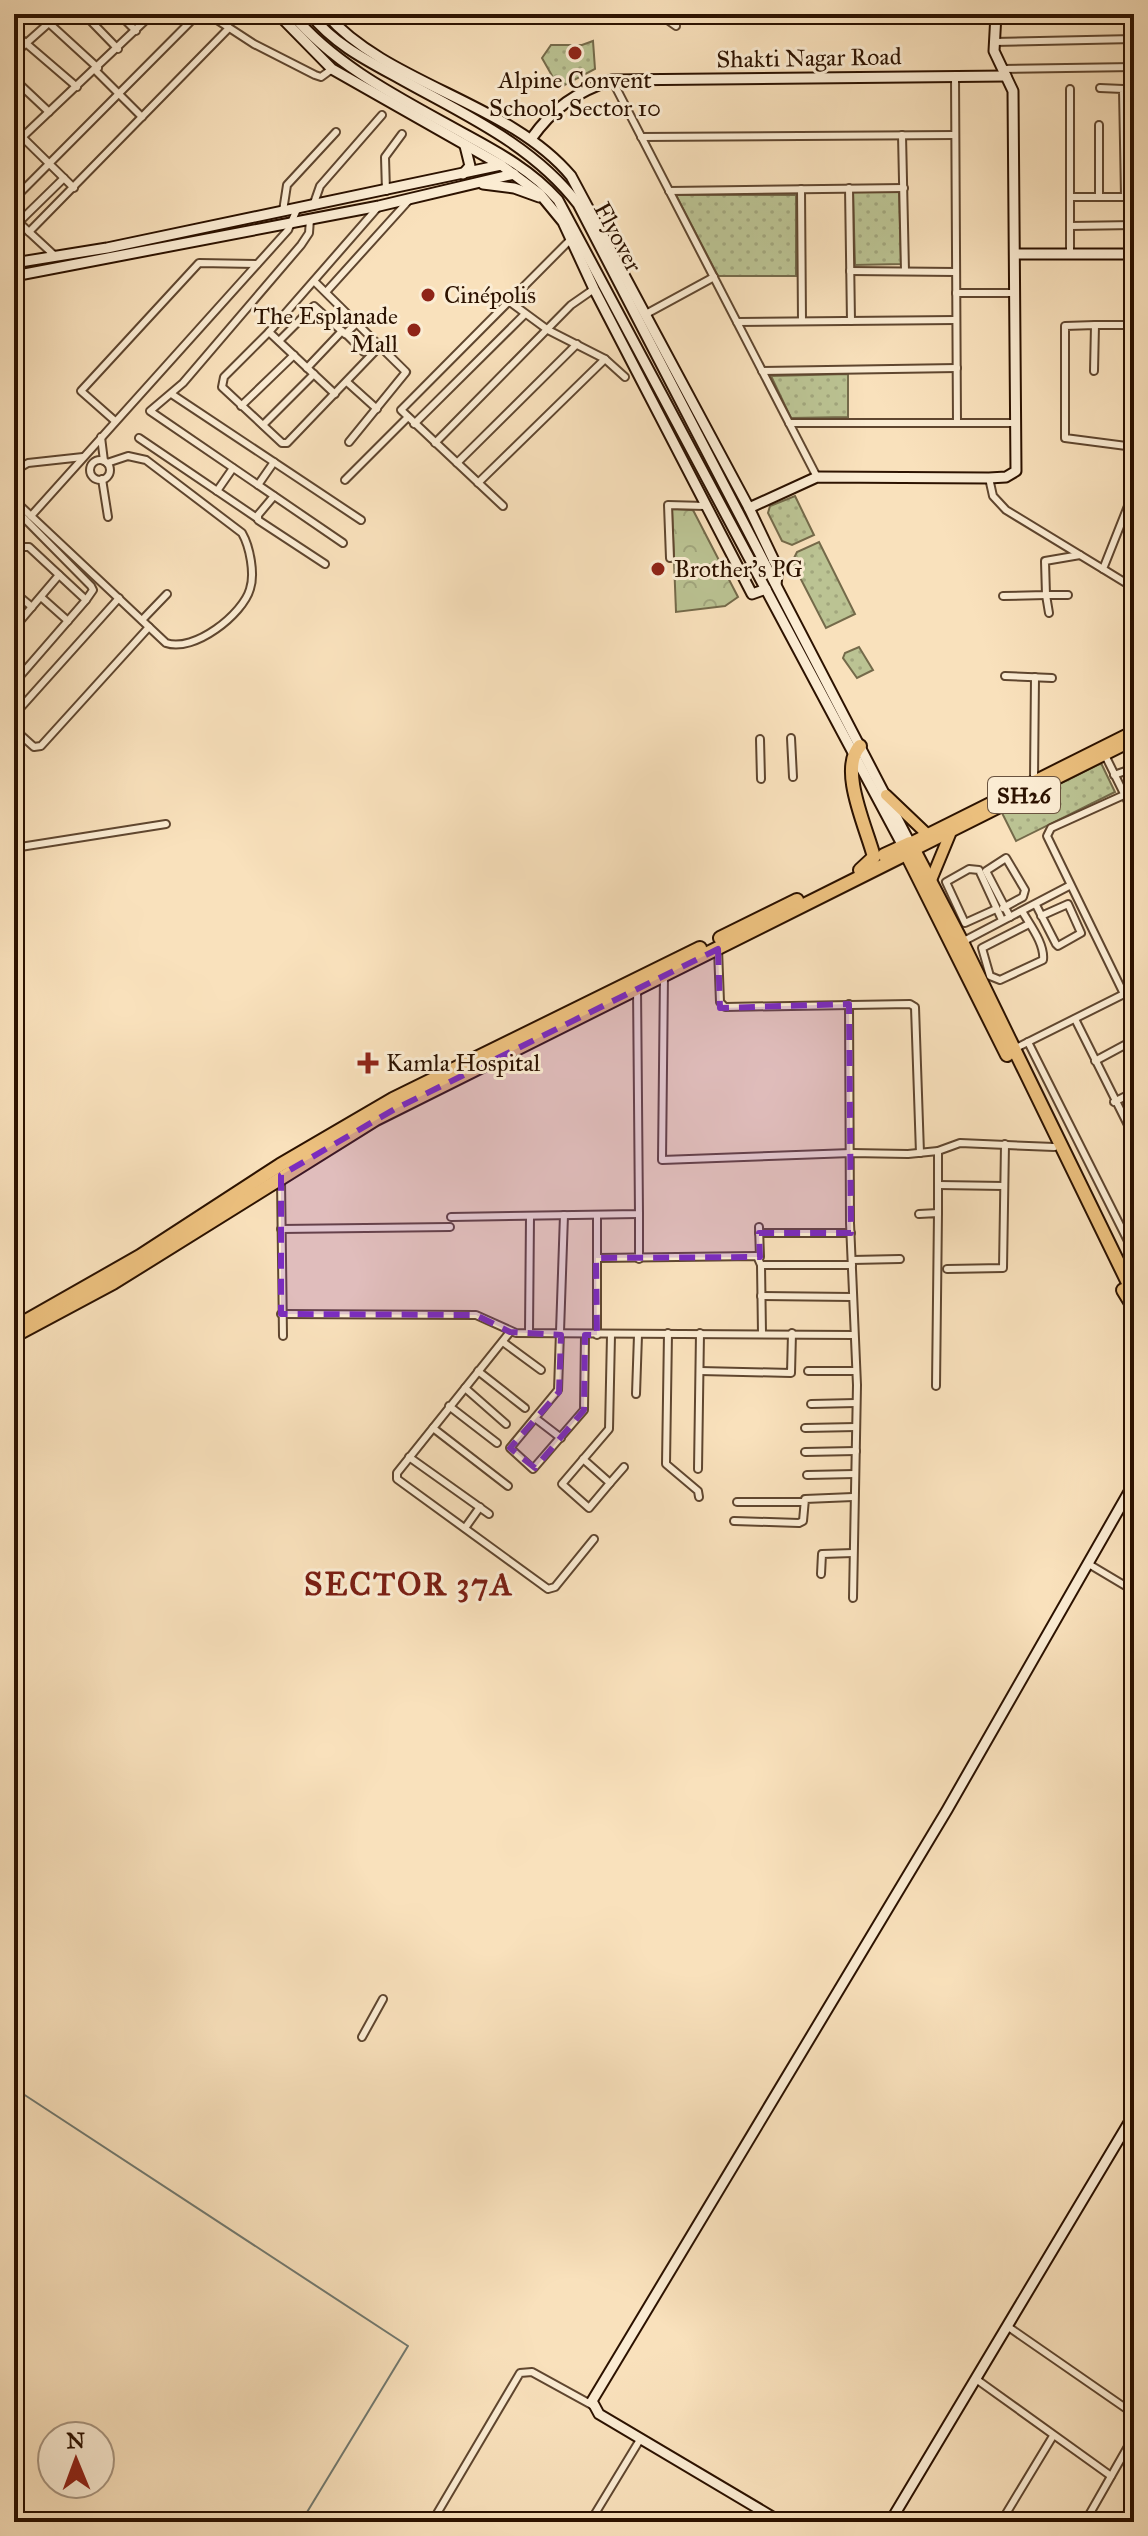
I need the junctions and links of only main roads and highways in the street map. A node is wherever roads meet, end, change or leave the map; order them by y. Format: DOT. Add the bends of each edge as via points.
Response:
graph roads {
  1 [pos="1134,731"];
  2 [pos="1134,740"];
  3 [pos="857,749"];
  4 [pos="1103,751"];
  5 [pos="886,795"];
  6 [pos="865,822"];
  7 [pos="951,833"];
  8 [pos="928,835"];
  9 [pos="908,848"];
  10 [pos="887,859"];
  11 [pos="931,880"];
  12 [pos="636,985"];
  13 [pos="1009,1051"];
  14 [pos="280,1170"];
  15 [pos="1099,1231"];
  16 [pos="1134,1295"];
  17 [pos="1134,1308"];
  18 [pos="14,1327"];
  19 [pos="14,1336"];
  1 -- 4 [label="main road, SH26"];
  2 -- 4 [label="main road, SH26"];
  3 -- 6 [label="highway" via="851,777"];
  4 -- 7 [label="main road, SH26"];
  4 -- 8 [label="main road, SH26" via="1034,779"];
  5 -- 8 [label="main road"];
  6 -- 10 [label="highway"];
  6 -- 12 [label="highway" via="874,857 869,865"];
  7 -- 9 [label="main road, SH26"];
  7 -- 11 [label="main road"];
  8 -- 9 [label="main road, SH26"];
  9 -- 10 [label="highway"];
  9 -- 11 [label="highway"];
  9 -- 13 [label="highway"];
  10 -- 12 [label="highway" via="718,949"];
  11 -- 13 [label="highway"];
  12 -- 14 [label="highway" via="405,1092"];
  13 -- 15 [label="highway"];
  13 -- 15 [label="highway"];
  14 -- 18 [label="highway"];
  14 -- 19 [label="highway" via="113,1283"];
  15 -- 16 [label="highway"];
  15 -- 17 [label="highway"];
}
